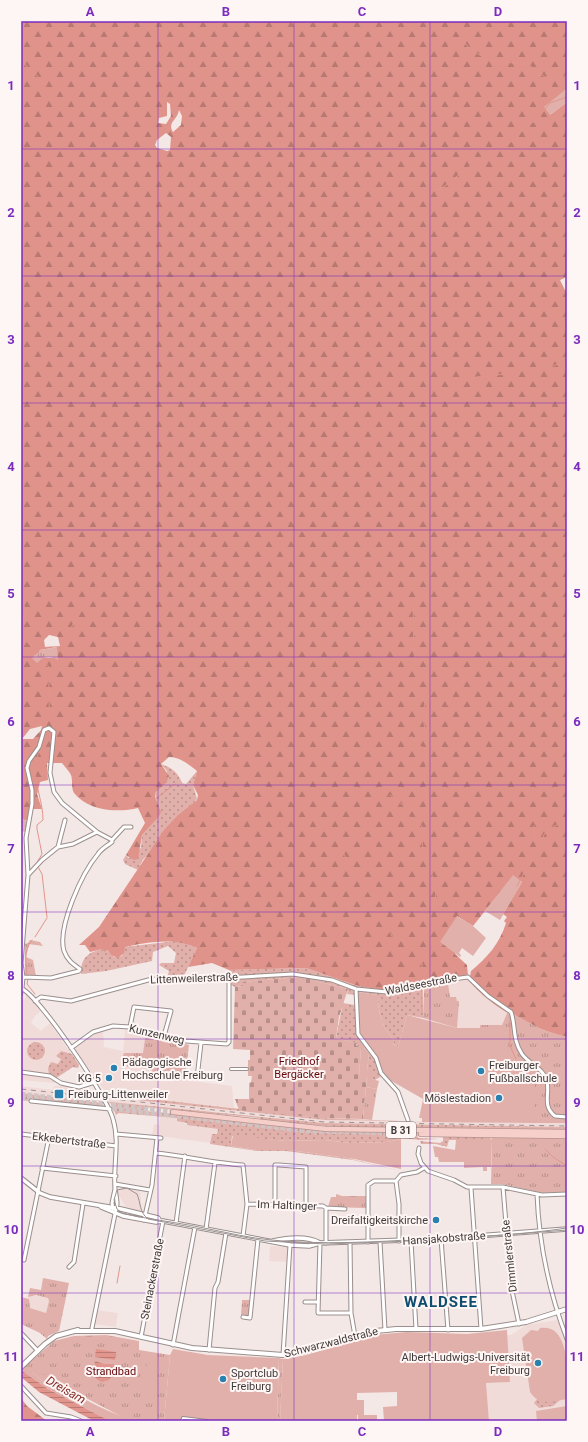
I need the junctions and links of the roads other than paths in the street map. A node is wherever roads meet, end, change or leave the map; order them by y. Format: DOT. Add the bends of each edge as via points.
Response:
graph roads {
  1 [pos="66,820"];
  2 [pos="131,827"];
  3 [pos="21,832"];
  4 [pos="97,832"];
  5 [pos="26,834"];
  6 [pos="112,840"];
  7 [pos="58,847"];
  8 [pos="26,854"];
  9 [pos="21,856"];
  10 [pos="28,875"];
  11 [pos="21,880"];
  12 [pos="27,880"];
  13 [pos="23,934"];
  14 [pos="23,977"];
  15 [pos="229,977"];
  16 [pos="22,988"];
  17 [pos="356,989"];
  18 [pos="21,994"];
  19 [pos="35,1001"];
  20 [pos="130,1027"];
  21 [pos="164,1036"];
  22 [pos="201,1043"];
  23 [pos="71,1048"];
  24 [pos="231,1069"];
  25 [pos="247,1069"];
  26 [pos="21,1072"];
  27 [pos="197,1078"];
  28 [pos="95,1082"];
  29 [pos="31,1102"];
  30 [pos="110,1109"];
  31 [pos="173,1112"];
  32 [pos="567,1117"];
  33 [pos="408,1120"];
  34 [pos="567,1132"];
  35 [pos="21,1134"];
  36 [pos="116,1134"];
  37 [pos="422,1134"];
  38 [pos="567,1136"];
  39 [pos="49,1138"];
  40 [pos="116,1146"];
  41 [pos="419,1148"];
  42 [pos="156,1153"];
  43 [pos="185,1156"];
  44 [pos="215,1163"];
  45 [pos="42,1168"];
  46 [pos="424,1168"];
  47 [pos="116,1176"];
  48 [pos="21,1178"];
  49 [pos="396,1181"];
  50 [pos="116,1184"];
  51 [pos="503,1187"];
  52 [pos="471,1188"];
  53 [pos="150,1190"];
  54 [pos="37,1191"];
  55 [pos="537,1194"];
  56 [pos="567,1194"];
  57 [pos="83,1204"];
  58 [pos="247,1204"];
  59 [pos="275,1205"];
  60 [pos="306,1205"];
  61 [pos="101,1206"];
  62 [pos="115,1208"];
  63 [pos="326,1208"];
  64 [pos="345,1209"];
  65 [pos="115,1213"];
  66 [pos="145,1218"];
  67 [pos="162,1221"];
  68 [pos="176,1223"];
  69 [pos="195,1227"];
  70 [pos="206,1229"];
  71 [pos="567,1229"];
  72 [pos="539,1232"];
  73 [pos="226,1233"];
  74 [pos="506,1234"];
  75 [pos="243,1236"];
  76 [pos="474,1236"];
  77 [pos="258,1239"];
  78 [pos="441,1239"];
  79 [pos="272,1241"];
  80 [pos="399,1241"];
  81 [pos="411,1241"];
  82 [pos="368,1242"];
  83 [pos="380,1242"];
  84 [pos="320,1243"];
  85 [pos="326,1243"];
  86 [pos="350,1243"];
  87 [pos="290,1245"];
  88 [pos="24,1260"];
  89 [pos="69,1267"];
  90 [pos="305,1302"];
  91 [pos="318,1302"];
  92 [pos="567,1309"];
  93 [pos="351,1313"];
  94 [pos="557,1313"];
  95 [pos="243,1317"];
  96 [pos="519,1324"];
  97 [pos="416,1329"];
  98 [pos="481,1329"];
  99 [pos="92,1330"];
  100 [pos="384,1330"];
  101 [pos="448,1330"];
  102 [pos="21,1333"];
  103 [pos="355,1336"];
  104 [pos="141,1337"];
  105 [pos="567,1339"];
  106 [pos="174,1344"];
  107 [pos="38,1350"];
  108 [pos="209,1350"];
  109 [pos="283,1355"];
  110 [pos="22,1366"];
  111 [pos="21,1386"];
  112 [pos="183,1419"];
  113 [pos="81,1421"];
  114 [pos="207,1421"];
  1 -- 7 [label="street"];
  2 -- 6 [label="street" via="124,827"];
  3 -- 5 [label="street"];
  4 -- 5 [label="street" via="62,803 54,792 50,773 54,732 49,728 44,730 39,748 27,768 32,804"];
  4 -- 6 [label="street"];
  4 -- 7 [label="street" via="73,844"];
  5 -- 8 [label="street"];
  6 -- 14 [label="street" via="99,852 87,870 62,932 63,946 69,960 80,970 78,973 51,978"];
  7 -- 10 [label="street"];
  8 -- 9 [label="street"];
  8 -- 10 [label="street"];
  10 -- 12 [label="street"];
  11 -- 12 [label="street"];
  12 -- 13 [label="street"];
  13 -- 14 [label="street"];
  14 -- 16 [label="street"];
  15 -- 17 [label="street, Littenweilerstraße" via="305,974"];
  15 -- 19 [label="street, Littenweilerstraße" via="174,981 148,979 71,1001 41,998"];
  15 -- 22 [label="street, Kunzenweg" via="229,1042"];
  16 -- 18 [label="street"];
  16 -- 19 [label="street"];
  17 -- 32 [label="street, Waldseestraße" via="387,992 454,977 471,978 488,996 511,1012 514,1036 521,1052 547,1080 548,1109 555,1116"];
  17 -- 33 [label="street" via="358,1034 376,1058 381,1073 398,1092"];
  19 -- 23 [label="street"];
  20 -- 21 [label="street, Kunzenweg"];
  20 -- 21 [label="street" via="134,1007 171,1011"];
  20 -- 23 [label="street, Kunzenweg" via="114,1026 98,1030"];
  21 -- 22 [label="street, Kunzenweg"];
  22 -- 27 [label="street"];
  23 -- 28 [label="street"];
  24 -- 25 [label="street"];
  26 -- 28 [label="street" via="50,1076 61,1083 79,1087"];
  28 -- 30 [label="street"];
  29 -- 30 [label="street"];
  30 -- 36 [label="street"];
  31 -- 34 [label="highway, B 31" via="326,1129"];
  35 -- 39 [label="street, Ekkebertstraße"];
  36 -- 40 [label="street"];
  36 -- 42 [label="street" via="159,1138"];
  37 -- 38 [label="highway, B 31"];
  39 -- 40 [label="street, Ekkebertstraße"];
  39 -- 45 [label="street"];
  40 -- 47 [label="street"];
  41 -- 46 [label="street" via="418,1154"];
  42 -- 43 [label="street"];
  42 -- 53 [label="street"];
  43 -- 44 [label="street"];
  43 -- 68 [label="street"];
  44 -- 58 [label="street" via="243,1165"];
  44 -- 70 [label="street"];
  45 -- 47 [label="street"];
  45 -- 54 [label="street"];
  46 -- 49 [label="street" via="401,1175"];
  46 -- 52 [label="street" via="430,1173"];
  47 -- 50 [label="street"];
  48 -- 54 [label="street, Hansjakobstraße"];
  49 -- 80 [label="street"];
  49 -- 82 [label="street" via="374,1182 368,1185"];
  50 -- 53 [label="street"];
  50 -- 62 [label="street" via="112,1203"];
  51 -- 52 [label="street"];
  51 -- 55 [label="street"];
  51 -- 74 [label="street, Dimmlerstraße"];
  52 -- 76 [label="street"];
  53 -- 66 [label="street"];
  54 -- 57 [label="street, Hansjakobstraße" via="50,1197"];
  54 -- 88 [label="street"];
  55 -- 56 [label="street"];
  55 -- 72 [label="street"];
  57 -- 61 [label="street, Hansjakobstraße"];
  57 -- 89 [label="street" via="74,1262"];
  58 -- 59 [label="street, Im Haltinger"];
  58 -- 75 [label="street"];
  59 -- 60 [label="street, Im Haltinger"];
  59 -- 60 [label="street" via="275,1165 306,1167"];
  60 -- 63 [label="street, Im Haltinger" via="320,1205"];
  61 -- 62 [label="street, Hansjakobstraße"];
  61 -- 65 [label="street, Hansjakobstraße"];
  62 -- 65 [label="street"];
  62 -- 66 [label="street, Hansjakobstraße"];
  63 -- 64 [label="street, Im Haltinger"];
  63 -- 85 [label="street, Im Haltinger"];
  65 -- 66 [label="street, Hansjakobstraße"];
  65 -- 99 [label="street"];
  66 -- 67 [label="street, Hansjakobstraße" via="158,1218"];
  67 -- 68 [label="street, Hansjakobstraße"];
  67 -- 104 [label="street, Steinackerstraße"];
  68 -- 69 [label="street, Hansjakobstraße"];
  69 -- 70 [label="street, Hansjakobstraße"];
  69 -- 106 [label="street"];
  70 -- 73 [label="street, Hansjakobstraße"];
  71 -- 72 [label="street, Hansjakobstraße"];
  72 -- 74 [label="street, Hansjakobstraße"];
  72 -- 94 [label="street" via="545,1269"];
  73 -- 75 [label="street, Hansjakobstraße"];
  73 -- 108 [label="street" via="215,1288"];
  74 -- 76 [label="street, Hansjakobstraße"];
  74 -- 96 [label="street, Dimmlerstraße" via="511,1286"];
  75 -- 77 [label="street, Hansjakobstraße"];
  76 -- 78 [label="street, Hansjakobstraße"];
  76 -- 98 [label="street"];
  77 -- 79 [label="street, Hansjakobstraße"];
  77 -- 95 [label="street" via="250,1318"];
  78 -- 81 [label="street, Hansjakobstraße"];
  78 -- 101 [label="street"];
  79 -- 84 [label="street, Hansjakobstraße" via="282,1238"];
  79 -- 87 [label="street, Hansjakobstraße"];
  80 -- 81 [label="street, Hansjakobstraße"];
  80 -- 83 [label="street, Hansjakobstraße"];
  81 -- 97 [label="street"];
  82 -- 83 [label="street, Hansjakobstraße"];
  82 -- 86 [label="street, Hansjakobstraße"];
  83 -- 100 [label="street"];
  84 -- 85 [label="street, Hansjakobstraße"];
  84 -- 87 [label="street, Hansjakobstraße" via="309,1246"];
  84 -- 91 [label="street"];
  85 -- 86 [label="street, Hansjakobstraße"];
  86 -- 93 [label="street"];
  87 -- 109 [label="street"];
  90 -- 91 [label="street"];
  91 -- 93 [label="street" via="320,1313"];
  92 -- 94 [label="main road, Schwarzwaldstraße"];
  93 -- 103 [label="street"];
  94 -- 96 [label="main road, Schwarzwaldstraße"];
  94 -- 105 [label="street"];
  96 -- 98 [label="main road, Schwarzwaldstraße"];
  97 -- 100 [label="main road, Schwarzwaldstraße"];
  97 -- 101 [label="main road, Schwarzwaldstraße"];
  98 -- 101 [label="main road, Schwarzwaldstraße"];
  99 -- 104 [label="main road, Schwarzwaldstraße"];
  99 -- 107 [label="main road, Schwarzwaldstraße" via="56,1336"];
  100 -- 103 [label="main road, Schwarzwaldstraße"];
  102 -- 107 [label="street"];
  103 -- 109 [label="main road, Schwarzwaldstraße"];
  104 -- 106 [label="main road, Schwarzwaldstraße"];
  106 -- 108 [label="main road, Schwarzwaldstraße"];
  107 -- 110 [label="main road, Schwarzwaldstraße"];
  108 -- 109 [label="main road, Schwarzwaldstraße"];
  111 -- 113 [label="street" via="46,1413 71,1416"];
  112 -- 114 [label="street"];
}
